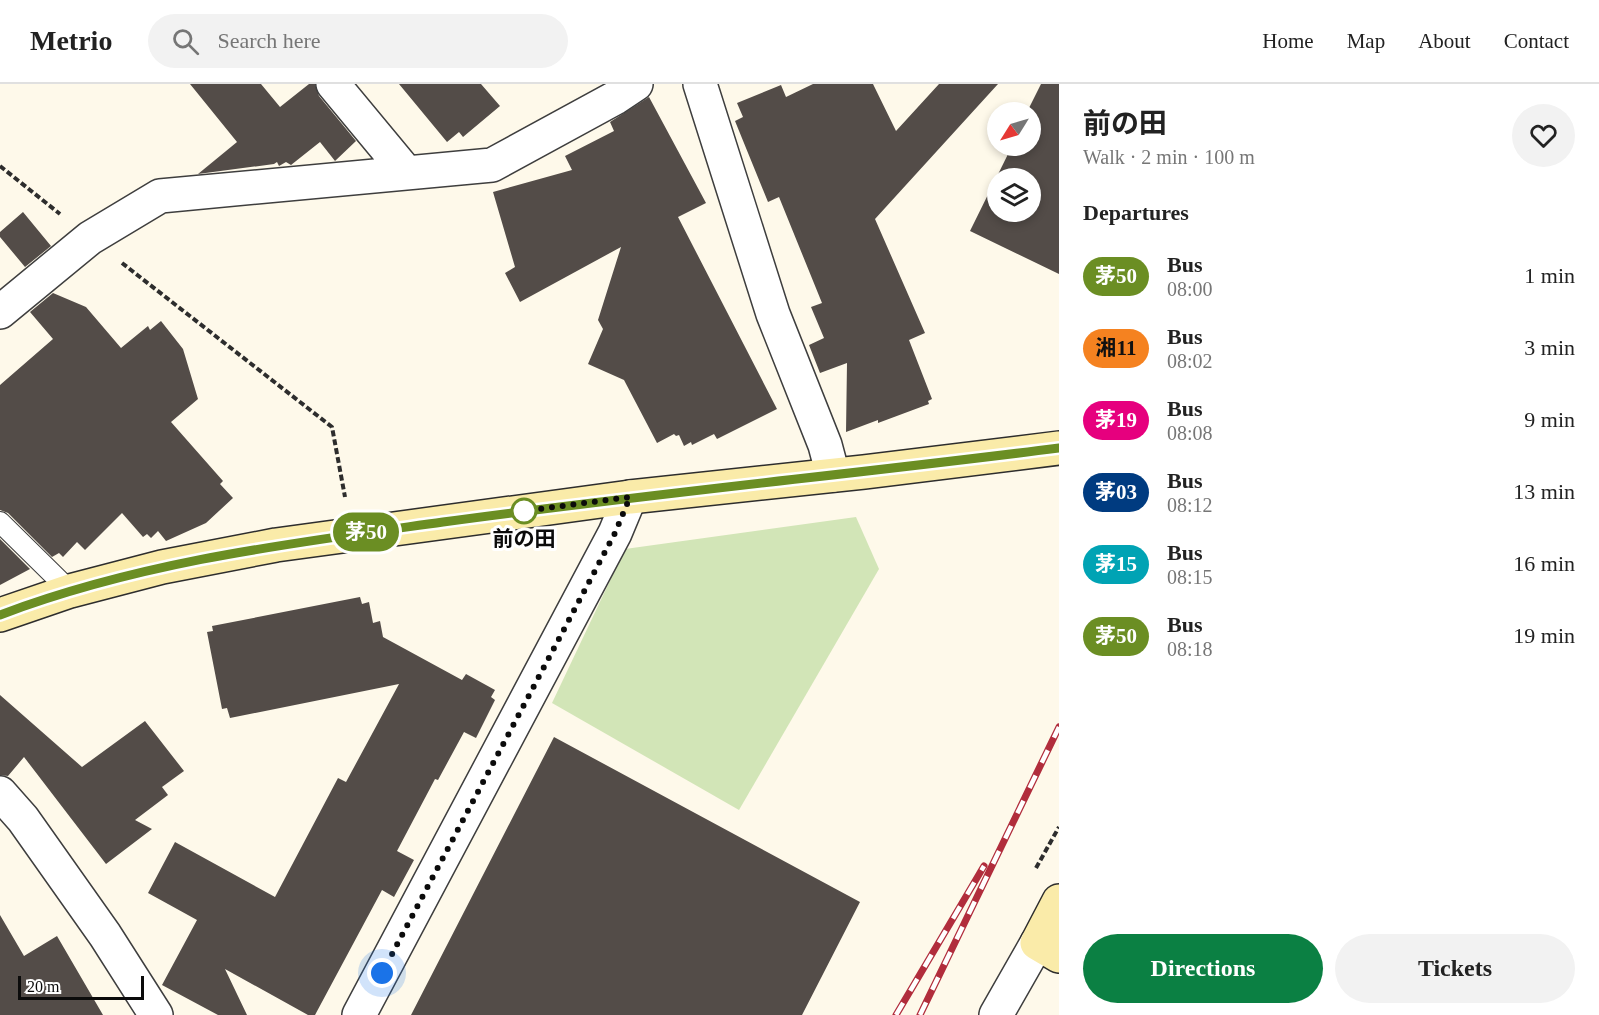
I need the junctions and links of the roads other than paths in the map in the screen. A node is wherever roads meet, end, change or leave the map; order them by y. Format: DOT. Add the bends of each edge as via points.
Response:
graph roads {
  1 [pos="333,84"];
  2 [pos="700,84"];
  3 [pos="620,89"];
  4 [pos="406,172"];
  5 [pos="0,312"];
  6 [pos="1059,448"];
  7 [pos="832,475"];
  8 [pos="630,497"];
  9 [pos="0,522"];
  10 [pos="70,591"];
  11 [pos="0,615"];
  12 [pos="0,793"];
  13 [pos="1059,901"];
  14 [pos="1048,950"];
  15 [pos="156,1015"];
  16 [pos="359,1015"];
  17 [pos="996,1015"];
  1 -- 4 [label="street"];
  2 -- 7 [label="street" via="773,314 825,445"];
  3 -- 4 [label="street" via="492,165"];
  4 -- 5 [label="street" via="160,196 90,238"];
  6 -- 7 [label="street"];
  7 -- 8 [label="street"];
  8 -- 10 [label="street" via="276,544"];
  8 -- 16 [label="street" via="615,533"];
  9 -- 10 [label="lane"];
  10 -- 11 [label="street"];
  12 -- 15 [label="street" via="23,819"];
  13 -- 14 [label="street"];
  14 -- 17 [label="street"];
}
